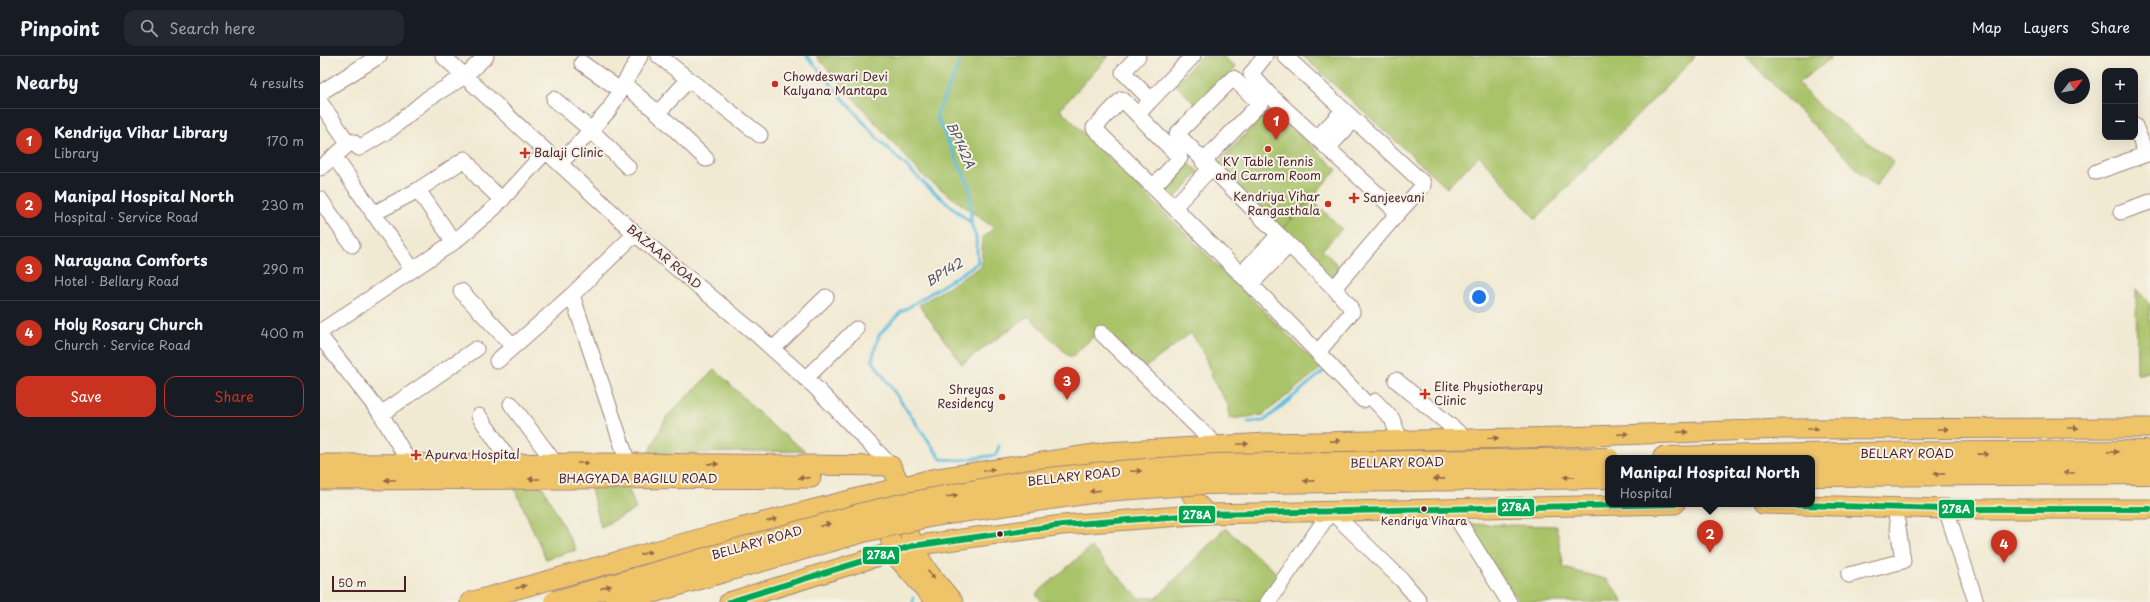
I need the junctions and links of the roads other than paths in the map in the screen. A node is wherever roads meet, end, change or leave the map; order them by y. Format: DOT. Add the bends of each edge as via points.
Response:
graph roads {
  1 [pos="379,56"];
  2 [pos="443,56"];
  3 [pos="486,56"];
  4 [pos="659,56"];
  5 [pos="1138,56"];
  6 [pos="1193,56"];
  7 [pos="1265,56"];
  8 [pos="1285,56"];
  9 [pos="639,57"];
  10 [pos="582,63"];
  11 [pos="465,76"];
  12 [pos="688,79"];
  13 [pos="622,87"];
  14 [pos="320,93"];
  15 [pos="554,99"];
  16 [pos="1265,99"];
  17 [pos="1152,100"];
  18 [pos="320,102"];
  19 [pos="658,113"];
  20 [pos="1138,114"];
  21 [pos="1349,115"];
  22 [pos="591,130"];
  23 [pos="2138,132"];
  24 [pos="760,135"];
  25 [pos="1317,138"];
  26 [pos="349,144"];
  27 [pos="1328,148"];
  28 [pos="546,151"];
  29 [pos="2148,153"];
  30 [pos="334,156"];
  31 [pos="706,159"];
  32 [pos="560,164"];
  33 [pos="1207,165"];
  34 [pos="628,167"];
  35 [pos="320,168"];
  36 [pos="2096,172"];
  37 [pos="1153,187"];
  38 [pos="418,190"];
  39 [pos="320,199"];
  40 [pos="502,200"];
  41 [pos="2150,202"];
  42 [pos="1174,207"];
  43 [pos="2121,212"];
  44 [pos="1398,213"];
  45 [pos="373,214"];
  46 [pos="635,234"];
  47 [pos="1284,240"];
  48 [pos="454,242"];
  49 [pos="352,245"];
  50 [pos="412,269"];
  51 [pos="1246,279"];
  52 [pos="1334,288"];
  53 [pos="461,291"];
  54 [pos="572,295"];
  55 [pos="826,297"];
  56 [pos="856,329"];
  57 [pos="320,332"];
  58 [pos="1101,333"];
  59 [pos="320,336"];
  60 [pos="513,346"];
  61 [pos="476,349"];
  62 [pos="773,349"];
  63 [pos="1320,350"];
  64 [pos="497,361"];
  65 [pos="806,378"];
  66 [pos="1396,380"];
  67 [pos="1369,400"];
  68 [pos="511,404"];
  69 [pos="380,414"];
  70 [pos="479,416"];
  71 [pos="2150,428"];
  72 [pos="1466,439"];
  73 [pos="1395,440"];
  74 [pos="1211,445"];
  75 [pos="2150,452"];
  76 [pos="1803,455"];
  77 [pos="1605,459"];
  78 [pos="555,463"];
  79 [pos="628,463"];
  80 [pos="320,464"];
  81 [pos="512,464"];
  82 [pos="410,472"];
  83 [pos="2150,473"];
  84 [pos="887,474"];
  85 [pos="1815,475"];
  86 [pos="1605,477"];
  87 [pos="320,480"];
  88 [pos="1815,505"];
  89 [pos="1605,506"];
  90 [pos="1895,507"];
  91 [pos="1946,509"];
  92 [pos="2150,509"];
  93 [pos="1451,510"];
  94 [pos="1331,511"];
  95 [pos="1208,514"];
  96 [pos="912,546"];
  97 [pos="893,553"];
  98 [pos="1849,575"];
  99 [pos="1418,600"];
  100 [pos="470,602"];
  101 [pos="555,602"];
  102 [pos="616,602"];
  103 [pos="729,602"];
  104 [pos="936,602"];
  105 [pos="953,602"];
  106 [pos="1268,602"];
  107 [pos="1509,602"];
  108 [pos="1976,602"];
  1 -- 14 [label="street"];
  2 -- 11 [label="street, BAZAAR ROAD"];
  3 -- 11 [label="street"];
  4 -- 12 [label="street"];
  5 -- 17 [label="street" via="1123,72"];
  6 -- 17 [label="street"];
  7 -- 16 [label="street" via="1251,74"];
  8 -- 21 [label="street"];
  9 -- 13 [label="street"];
  10 -- 13 [label="street"];
  11 -- 26 [label="street" via="427,99 391,129 359,148 353,142"];
  11 -- 28 [label="street, BAZAAR ROAD"];
  12 -- 19 [label="street"];
  12 -- 24 [label="street"];
  13 -- 19 [label="street"];
  13 -- 22 [label="street" via="609,110"];
  15 -- 22 [label="street"];
  16 -- 25 [label="street"];
  16 -- 33 [label="street"];
  16 -- 33 [label="street" via="1233,78 1177,133 1177,136"];
  17 -- 20 [label="street"];
  18 -- 26 [label="street"];
  19 -- 31 [label="street"];
  20 -- 37 [label="street" via="1180,158"];
  20 -- 37 [label="street" via="1122,99 1094,128"];
  21 -- 25 [label="street"];
  21 -- 27 [label="street"];
  21 -- 44 [label="street" via="1424,184"];
  22 -- 32 [label="street"];
  22 -- 34 [label="street"];
  23 -- 29 [label="street"];
  25 -- 27 [label="street"];
  26 -- 30 [label="street"];
  27 -- 44 [label="street"];
  28 -- 32 [label="street, BAZAAR ROAD"];
  28 -- 40 [label="street"];
  29 -- 36 [label="street"];
  30 -- 35 [label="street"];
  30 -- 45 [label="street"];
  32 -- 46 [label="street, BAZAAR ROAD"];
  33 -- 42 [label="street"];
  33 -- 47 [label="street"];
  37 -- 42 [label="street"];
  38 -- 40 [label="street" via="465,159 479,178"];
  38 -- 45 [label="street"];
  38 -- 48 [label="street"];
  39 -- 49 [label="street"];
  40 -- 48 [label="street"];
  41 -- 43 [label="street"];
  42 -- 51 [label="street"];
  44 -- 52 [label="street"];
  45 -- 50 [label="street"];
  46 -- 54 [label="street"];
  46 -- 62 [label="street, BAZAAR ROAD"];
  47 -- 51 [label="street"];
  47 -- 52 [label="street"];
  48 -- 50 [label="street"];
  50 -- 57 [label="street"];
  51 -- 63 [label="street"];
  52 -- 63 [label="street" via="1352,312"];
  53 -- 60 [label="street"];
  54 -- 60 [label="street"];
  54 -- 79 [label="street"];
  55 -- 62 [label="street"];
  56 -- 65 [label="street"];
  58 -- 74 [label="street"];
  59 -- 69 [label="street"];
  60 -- 64 [label="street"];
  61 -- 69 [label="street"];
  62 -- 65 [label="street, BAZAAR ROAD"];
  63 -- 67 [label="street"];
  65 -- 84 [label="street, BAZAAR ROAD"];
  66 -- 72 [label="street"];
  67 -- 73 [label="street"];
  67 -- 73 [label="street" via="1392,419"];
  68 -- 78 [label="street"];
  69 -- 82 [label="street"];
  70 -- 81 [label="street"];
  72 -- 71 [label="main road, one-way" via="1783,429"];
  72 -- 73 [label="main road"];
  74 -- 73 [label="main road, one-way"];
  84 -- 74 [label="main road, one-way" via="944,477 1107,452"];
  74 -- 95 [label="main road" via="1197,452 1191,461 1188,480 1192,497"];
  76 -- 75 [label="highway, BELLARY ROAD, one-way"];
  101 -- 77 [label="highway, BELLARY ROAD, one-way, bridge" via="863,514 1030,481 1215,465"];
  78 -- 79 [label="main road, BHAGYADA BAGILU ROAD, one-way"];
  78 -- 81 [label="main road, BHAGYADA BAGILU ROAD"];
  79 -- 84 [label="main road, BHAGYADA BAGILU ROAD, one-way" via="856,465"];
  80 -- 82 [label="main road, BHAGYADA BAGILU ROAD"];
  81 -- 82 [label="main road, BHAGYADA BAGILU ROAD"];
  84 -- 82 [label="main road, BHAGYADA BAGILU ROAD, one-way"];
  82 -- 87 [label="main road, BHAGYADA BAGILU ROAD, one-way"];
  83 -- 85 [label="highway, BELLARY ROAD, one-way"];
  84 -- 96 [label="main road"];
  84 -- 97 [label="main road"];
  100 -- 84 [label="main road, one-way"];
  86 -- 102 [label="highway, BELLARY ROAD, one-way, bridge" via="1203,483 1105,490 934,515 867,530"];
  88 -- 90 [label="main road"];
  89 -- 93 [label="main road"];
  90 -- 91 [label="main road"];
  90 -- 98 [label="street" via="1902,562"];
  91 -- 92 [label="main road"];
  91 -- 108 [label="street"];
  93 -- 94 [label="main road"];
  93 -- 107 [label="street"];
  94 -- 95 [label="main road"];
  94 -- 99 [label="street" via="1402,580"];
  94 -- 106 [label="street"];
  95 -- 96 [label="main road" via="1062,525"];
  96 -- 97 [label="main road"];
  96 -- 105 [label="main road, one-way" via="929,573"];
  97 -- 103 [label="main road"];
  97 -- 104 [label="main road"];
}
